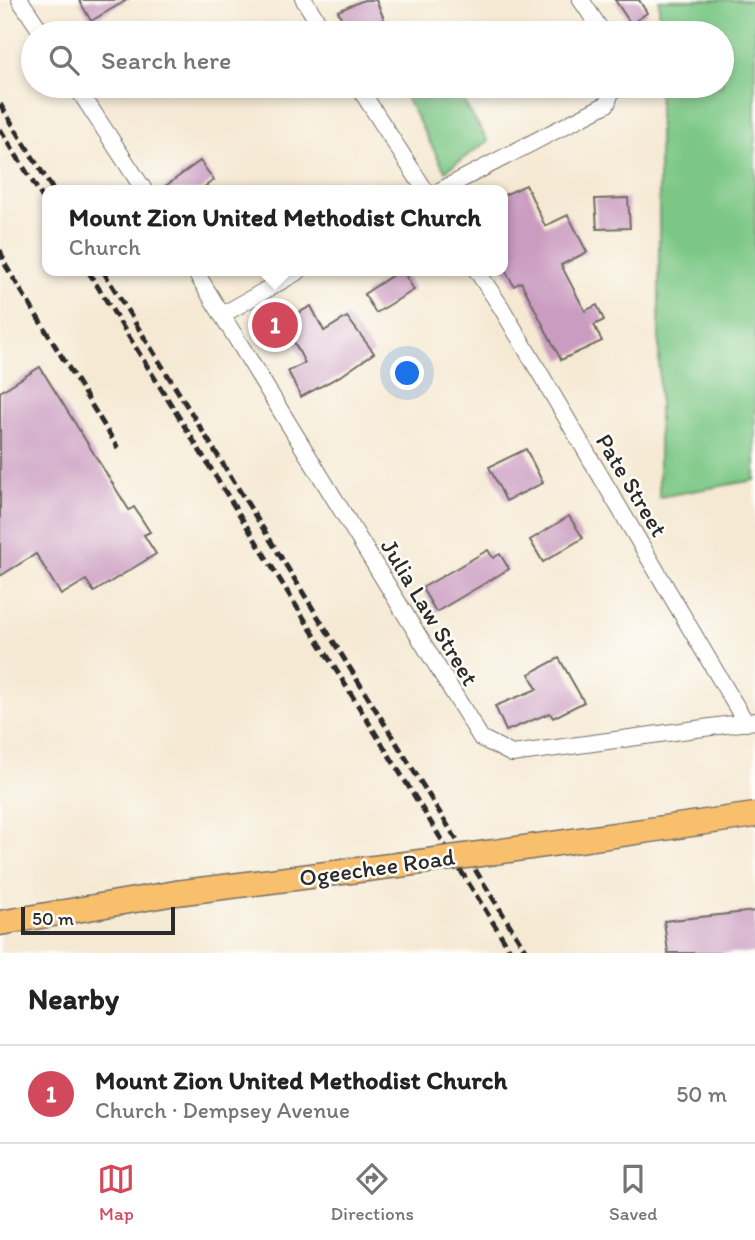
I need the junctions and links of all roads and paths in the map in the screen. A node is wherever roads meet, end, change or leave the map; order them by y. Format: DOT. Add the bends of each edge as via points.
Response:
graph roads {
  1 [pos="20,0"];
  2 [pos="304,0"];
  3 [pos="581,0"];
  4 [pos="34,21"];
  5 [pos="317,21"];
  6 [pos="595,21"];
  7 [pos="84,98"];
  8 [pos="367,98"];
  9 [pos="609,98"];
  10 [pos="141,185"];
  11 [pos="422,185"];
  12 [pos="451,185"];
  13 [pos="197,276"];
  14 [pos="290,276"];
  15 [pos="480,276"];
  16 [pos="222,315"];
  17 [pos="751,722"];
  18 [pos="755,815"];
  19 [pos="0,923"];
  1 -- 4 [label="street"];
  2 -- 5 [label="street"];
  3 -- 6 [label="street"];
  7 -- 10 [label="street"];
  8 -- 11 [label="street"];
  9 -- 12 [label="street" via="607,104"];
  13 -- 16 [label="street, Julia Law Street"];
  14 -- 16 [label="street"];
  15 -- 17 [label="street, Pate Street"];
  16 -- 17 [label="street, Julia Law Street" via="481,738 512,754"];
  18 -- 19 [label="main road, Ogeechee Road, bridge" via="176,893"];
}
